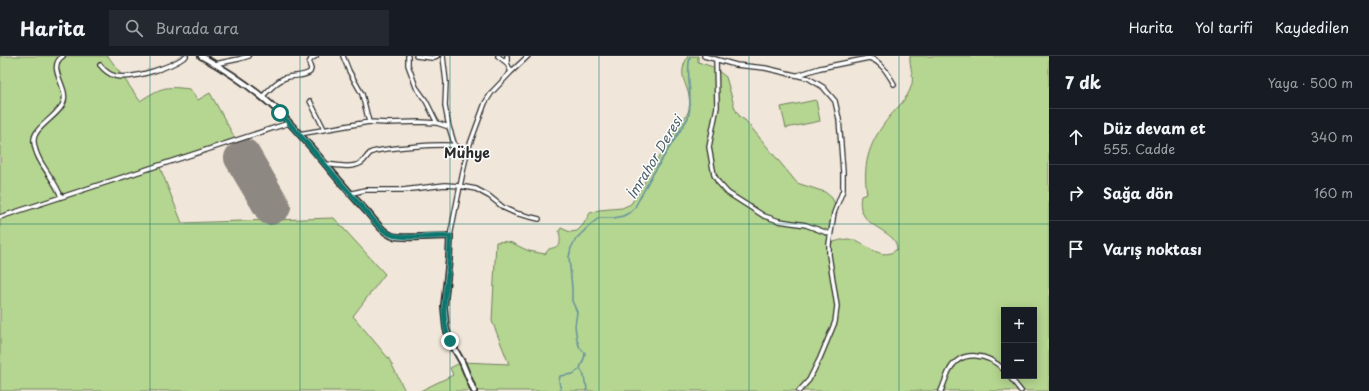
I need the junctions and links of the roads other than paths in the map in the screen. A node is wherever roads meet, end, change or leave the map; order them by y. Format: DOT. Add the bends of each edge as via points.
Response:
graph roads {
  1 [pos="63,56"];
  2 [pos="186,56"];
  3 [pos="201,56"];
  4 [pos="249,56"];
  5 [pos="316,56"];
  6 [pos="343,56"];
  7 [pos="408,56"];
  8 [pos="416,56"];
  9 [pos="437,56"];
  10 [pos="444,56"];
  11 [pos="498,56"];
  12 [pos="507,56"];
  13 [pos="528,56"];
  14 [pos="704,56"];
  15 [pos="716,59"];
  16 [pos="507,63"];
  17 [pos="215,64"];
  18 [pos="100,65"];
  19 [pos="511,72"];
  20 [pos="798,76"];
  21 [pos="894,84"];
  22 [pos="262,97"];
  23 [pos="310,100"];
  24 [pos="369,122"];
  25 [pos="289,123"];
  26 [pos="437,123"];
  27 [pos="449,127"];
  28 [pos="324,129"];
  29 [pos="299,134"];
  30 [pos="455,146"];
  31 [pos="467,152"];
  32 [pos="324,164"];
  33 [pos="460,186"];
  34 [pos="349,194"];
  35 [pos="62,197"];
  36 [pos="0,217"];
  37 [pos="540,219"];
  38 [pos="830,234"];
  39 [pos="450,236"];
  40 [pos="1001,368"];
  41 [pos="1011,379"];
  42 [pos="474,391"];
  43 [pos="798,391"];
  44 [pos="941,391"];
  45 [pos="1021,391"];
  1 -- 35 [label="street" via="56,66 64,102 35,133 34,142 45,170"];
  2 -- 18 [label="street" via="159,70 125,76 111,75"];
  3 -- 17 [label="street"];
  4 -- 17 [label="street"];
  5 -- 22 [label="street" via="309,63 312,69 310,72 281,80"];
  6 -- 24 [label="street" via="362,94"];
  7 -- 26 [label="street" via="408,65 416,87"];
  8 -- 9 [label="street"];
  10 -- 27 [label="street" via="445,106"];
  11 -- 16 [label="street"];
  12 -- 16 [label="street"];
  13 -- 19 [label="street"];
  14 -- 15 [label="street"];
  15 -- 20 [label="street"];
  15 -- 38 [label="street" via="716,107 709,147 714,175 718,182 728,193 764,216 806,225"];
  16 -- 19 [label="street"];
  17 -- 22 [label="street"];
  19 -- 31 [label="street" via="485,103"];
  20 -- 21 [label="street" via="820,68 869,58 884,69"];
  20 -- 38 [label="street" via="808,78 823,87 835,101 839,119 843,190 834,213"];
  22 -- 25 [label="street"];
  23 -- 28 [label="street"];
  24 -- 26 [label="street"];
  24 -- 28 [label="street"];
  25 -- 29 [label="street"];
  25 -- 35 [label="street"];
  26 -- 27 [label="street"];
  27 -- 30 [label="street"];
  28 -- 29 [label="street"];
  29 -- 32 [label="street"];
  30 -- 31 [label="street"];
  30 -- 32 [label="street" via="420,146 374,152 366,156 362,162 348,166"];
  31 -- 33 [label="street"];
  32 -- 34 [label="street"];
  33 -- 34 [label="street" via="365,190"];
  33 -- 37 [label="street" via="476,189 515,213"];
  33 -- 39 [label="street"];
  34 -- 39 [label="street" via="384,231 392,236"];
  35 -- 36 [label="street"];
  38 -- 43 [label="street" via="829,255 836,306 835,322 809,380"];
  39 -- 42 [label="street" via="444,306 446,328"];
  40 -- 44 [label="street" via="987,358 973,355 960,358 949,370"];
  41 -- 45 [label="street"];
}
